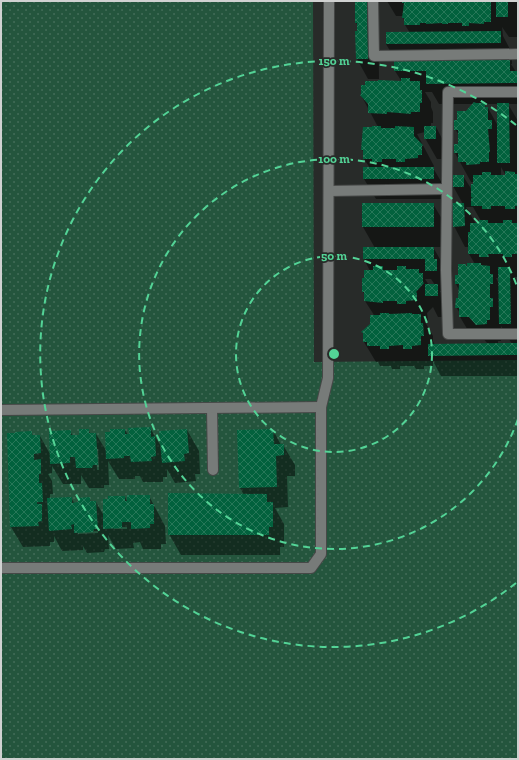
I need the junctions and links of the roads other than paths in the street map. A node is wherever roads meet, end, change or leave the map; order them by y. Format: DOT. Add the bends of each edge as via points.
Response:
graph roads {
  1 [pos="328,1"];
  2 [pos="373,1"];
  3 [pos="518,54"];
  4 [pos="518,92"];
  5 [pos="446,189"];
  6 [pos="329,190"];
  7 [pos="518,334"];
  8 [pos="321,407"];
  9 [pos="212,408"];
  10 [pos="1,410"];
  11 [pos="213,470"];
  12 [pos="1,568"];
  1 -- 6 [label="street"];
  2 -- 3 [label="street" via="374,56"];
  4 -- 5 [label="street" via="448,92"];
  5 -- 6 [label="street"];
  5 -- 7 [label="street" via="448,334"];
  6 -- 8 [label="street" via="328,378"];
  8 -- 9 [label="street"];
  8 -- 12 [label="street" via="321,554 311,568"];
  9 -- 10 [label="street"];
  9 -- 11 [label="street"];
}
